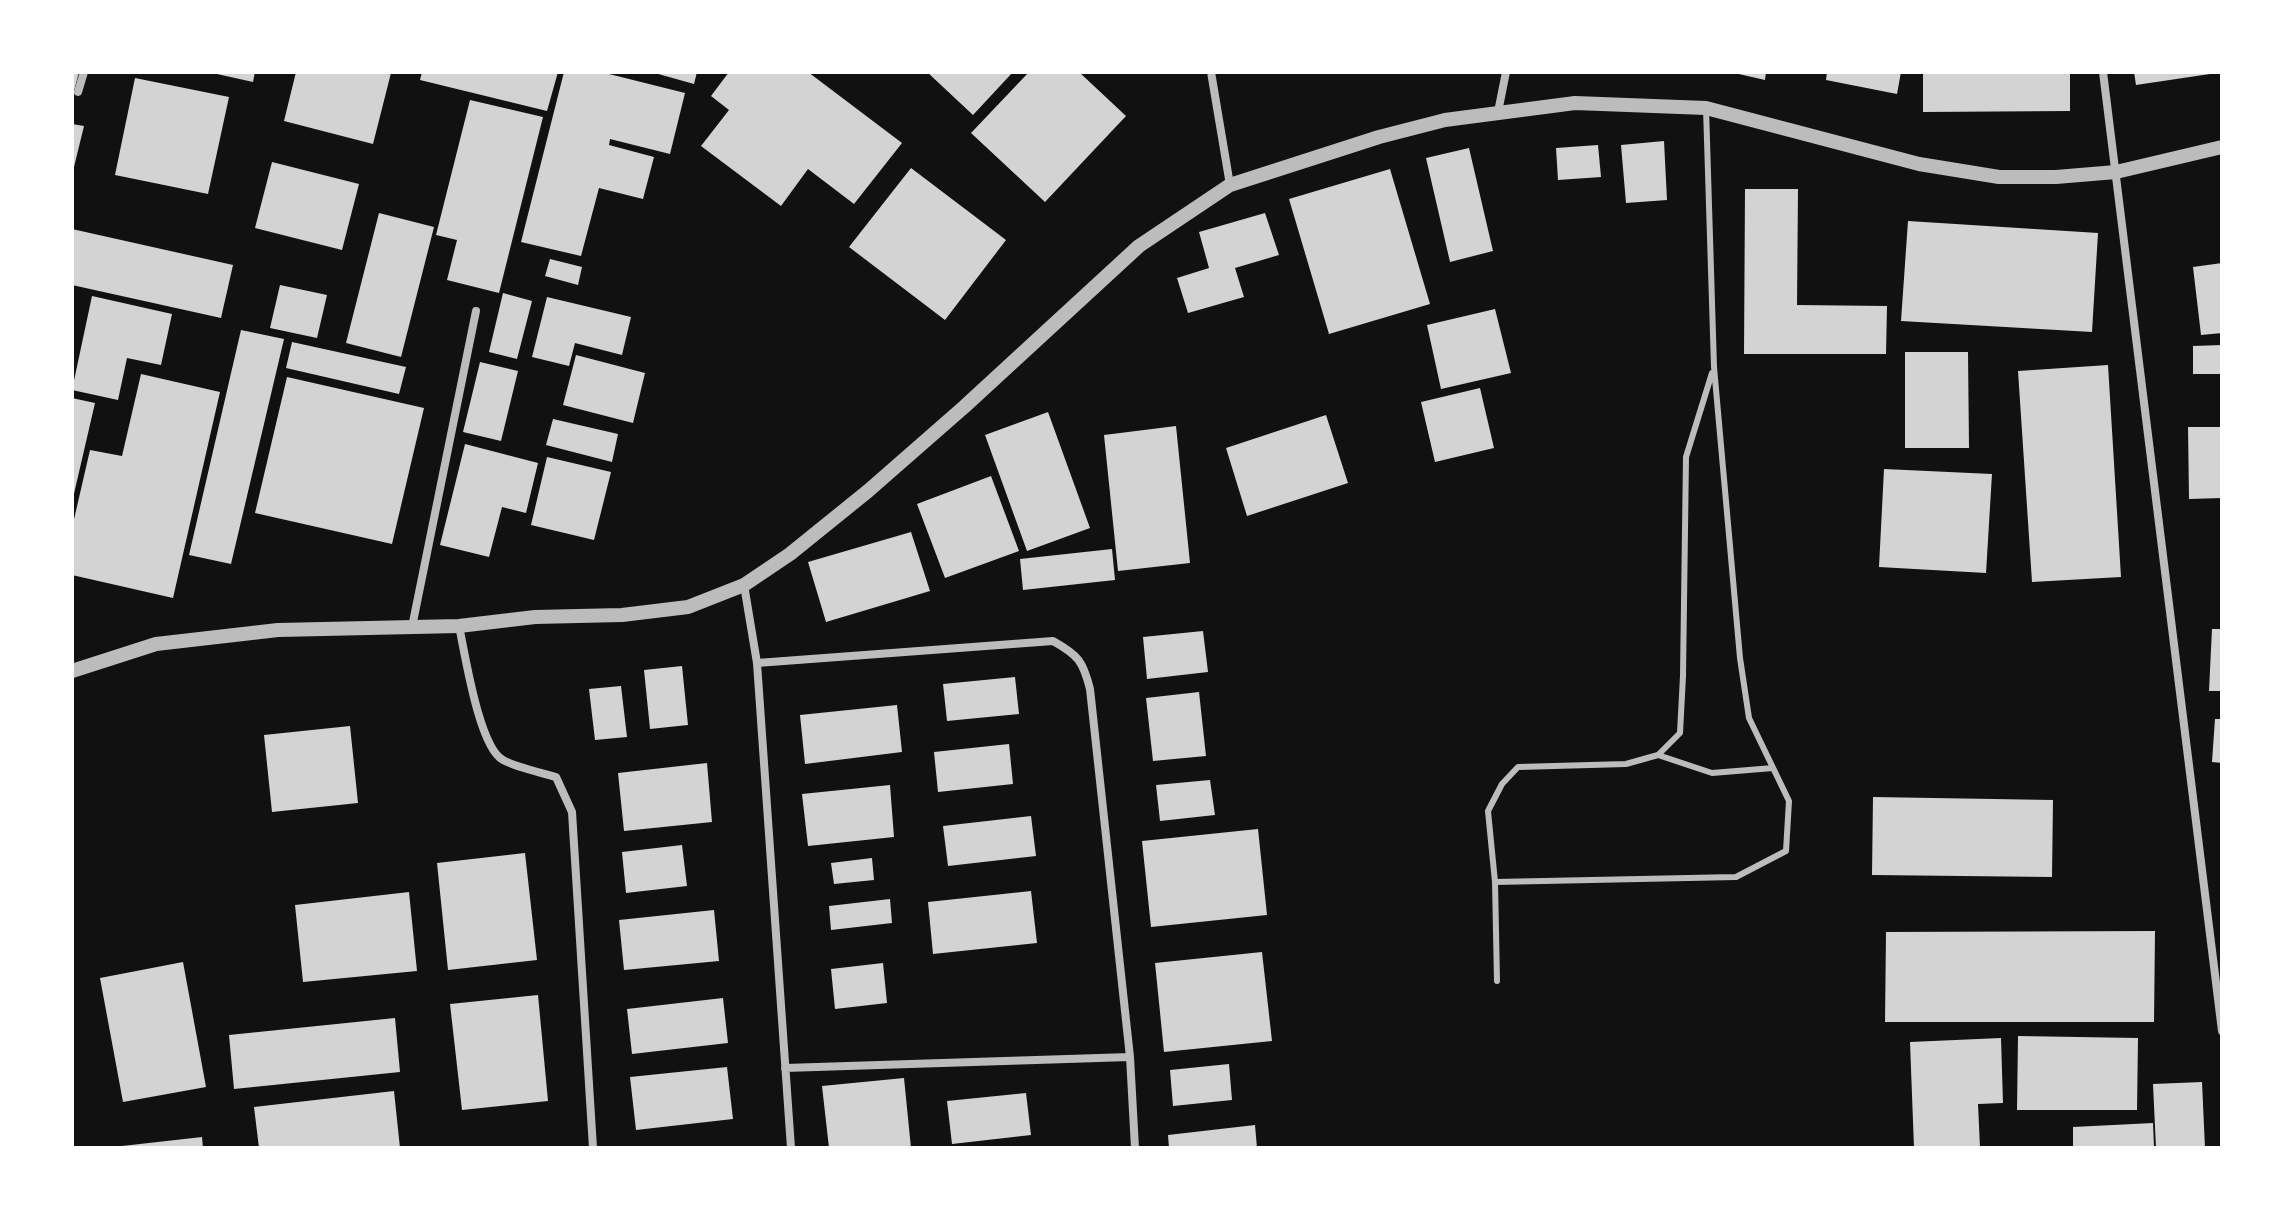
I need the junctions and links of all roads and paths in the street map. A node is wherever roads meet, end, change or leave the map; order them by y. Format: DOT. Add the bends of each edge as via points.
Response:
graph roads {
  1 [pos="84,72"];
  2 [pos="1211,72"];
  3 [pos="1506,72"];
  4 [pos="2103,72"];
  5 [pos="78,92"];
  6 [pos="1706,108"];
  7 [pos="1498,112"];
  8 [pos="2222,147"];
  9 [pos="2116,172"];
  10 [pos="1230,185"];
  11 [pos="476,311"];
  12 [pos="1714,367"];
  13 [pos="744,585"];
  14 [pos="459,626"];
  15 [pos="412,627"];
  16 [pos="757,663"];
  17 [pos="72,671"];
  18 [pos="1658,755"];
  19 [pos="1773,768"];
  20 [pos="1495,882"];
  21 [pos="1497,981"];
  22 [pos="2222,1031"];
  23 [pos="1130,1057"];
  24 [pos="785,1068"];
  25 [pos="593,1148"];
  26 [pos="791,1148"];
  27 [pos="1135,1148"];
  1 -- 5 [label="street"];
  2 -- 10 [label="street"];
  3 -- 7 [label="street"];
  4 -- 9 [label="street"];
  6 -- 7 [label="street" via="1575,103"];
  6 -- 9 [label="street" via="1919,164 1999,177"];
  6 -- 12 [label="lane"];
  7 -- 10 [label="street" via="1379,137"];
  8 -- 9 [label="street"];
  9 -- 22 [label="street"];
  10 -- 13 [label="street" via="1139,246 868,491"];
  11 -- 15 [label="street"];
  12 -- 18 [label="lane" via="1686,457 1680,733"];
  12 -- 19 [label="lane" via="1740,658 1749,718"];
  13 -- 14 [label="street" via="688,607"];
  13 -- 16 [label="street"];
  14 -- 15 [label="street"];
  14 -- 25 [label="street" via="491,750 501,760 556,777 572,812"];
  15 -- 17 [label="street" via="278,630 156,644"];
  16 -- 23 [label="street" via="1053,641 1076,654 1090,689"];
  16 -- 24 [label="street"];
  18 -- 19 [label="lane" via="1712,773"];
  18 -- 20 [label="lane" via="1626,764 1518,767 1488,811"];
  19 -- 20 [label="lane" via="1789,801 1786,851 1736,877"];
  20 -- 21 [label="lane"];
  23 -- 24 [label="street"];
  23 -- 27 [label="street"];
  24 -- 26 [label="street"];
}
